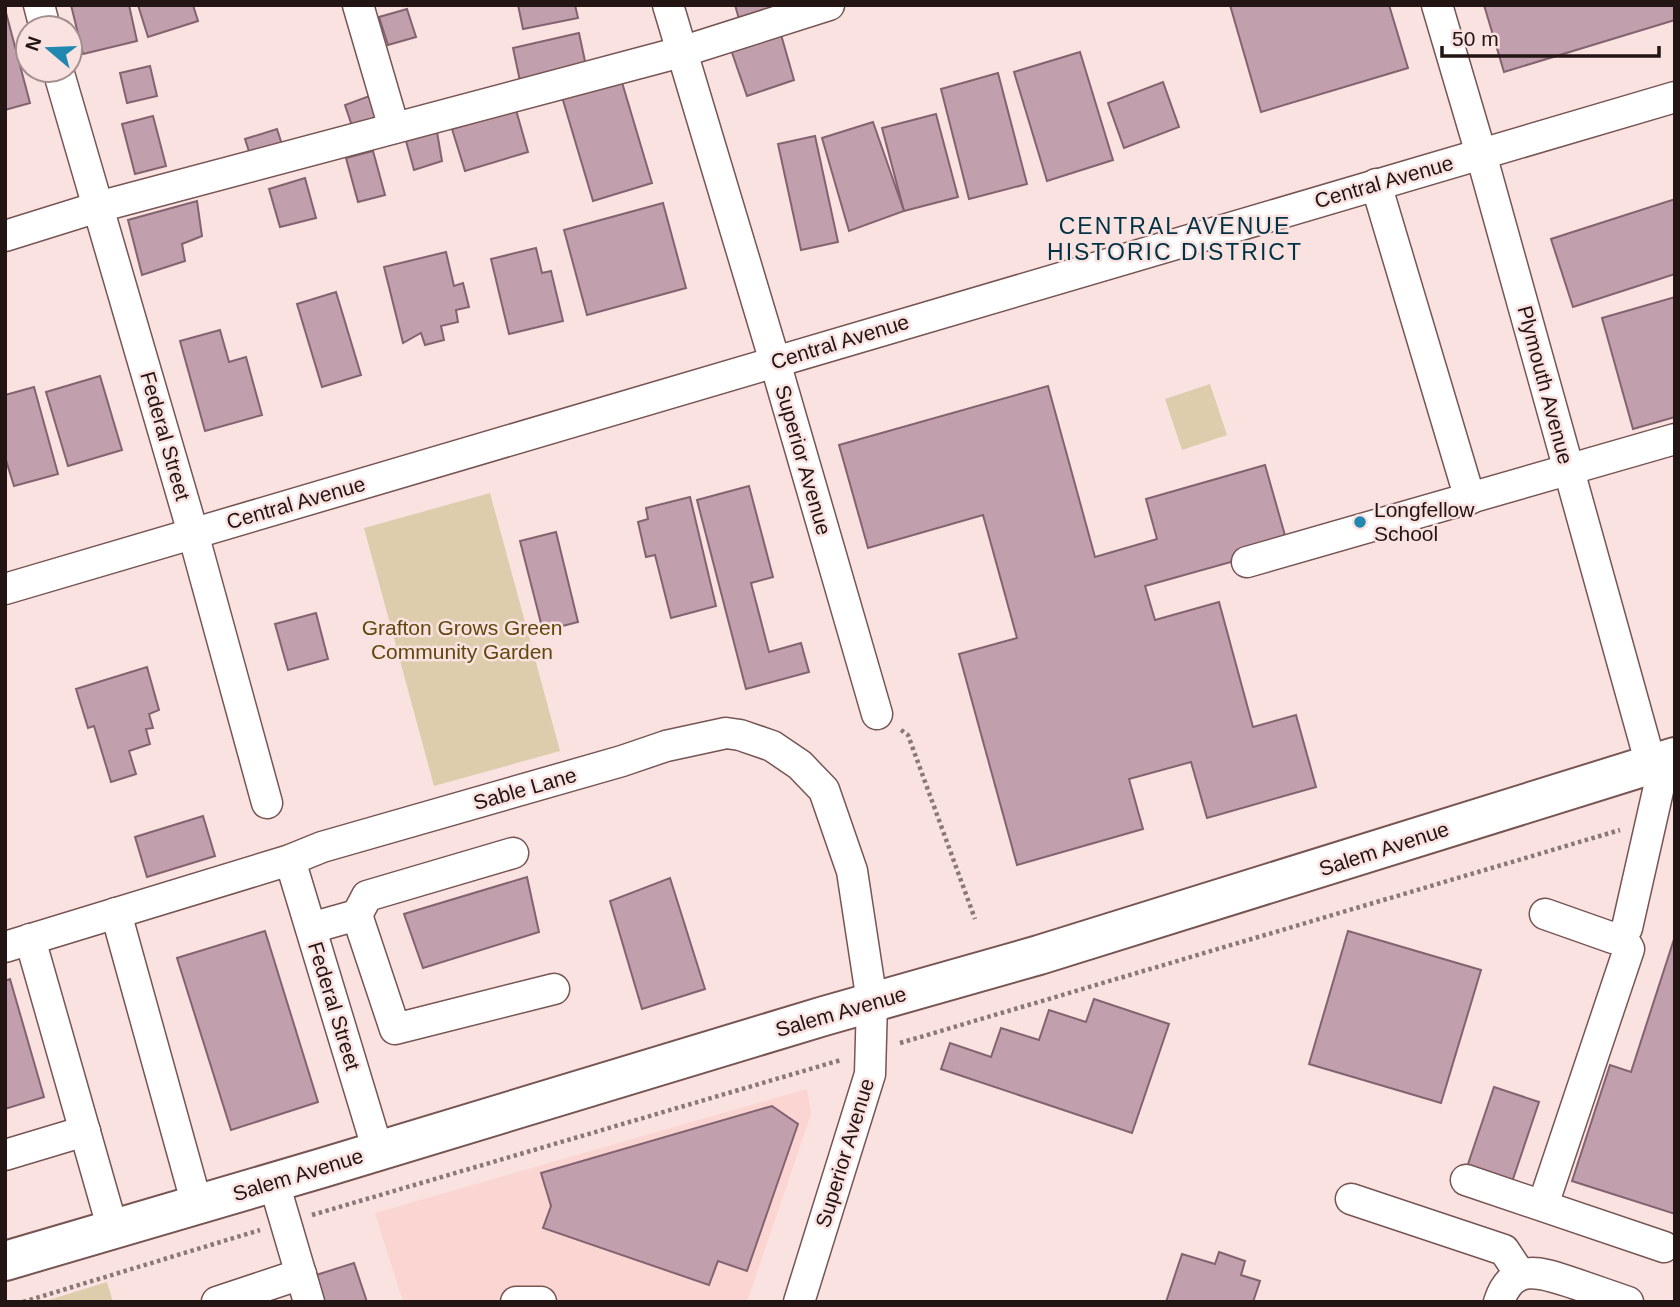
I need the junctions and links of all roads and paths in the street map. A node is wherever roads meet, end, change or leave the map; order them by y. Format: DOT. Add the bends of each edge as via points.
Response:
graph roads {
  1 [pos="358,5"];
  2 [pos="667,5"];
  3 [pos="829,5"];
  4 [pos="1437,5"];
  5 [pos="681,52"];
  6 [pos="62,84"];
  7 [pos="1675,97"];
  8 [pos="394,128"];
  9 [pos="1481,153"];
  10 [pos="1376,184"];
  11 [pos="98,207"];
  12 [pos="5,236"];
  13 [pos="775,362"];
  14 [pos="1675,439"];
  15 [pos="1569,470"];
  16 [pos="1470,499"];
  17 [pos="193,533"];
  18 [pos="1247,562"];
  19 [pos="5,589"];
  20 [pos="877,714"];
  21 [pos="1663,761"];
  22 [pos="267,803"];
  23 [pos="513,853"];
  24 [pos="290,860"];
  25 [pos="116,913"];
  26 [pos="1545,914"];
  27 [pos="357,915"];
  28 [pos="975,919"];
  29 [pos="311,928"];
  30 [pos="1621,935"];
  31 [pos="18,943"];
  32 [pos="554,989"];
  33 [pos="872,1002"];
  34 [pos="85,1131"];
  35 [pos="378,1151"];
  36 [pos="5,1155"];
  37 [pos="1466,1180"];
  38 [pos="274,1183"];
  39 [pos="1351,1199"];
  40 [pos="197,1205"];
  41 [pos="1543,1205"];
  42 [pos="113,1230"];
  43 [pos="1664,1247"];
  44 [pos="5,1261"];
  45 [pos="1520,1275"];
  46 [pos="305,1288"];
  47 [pos="217,1302"];
  48 [pos="516,1302"];
  49 [pos="541,1302"];
  50 [pos="799,1302"];
  51 [pos="1499,1302"];
  52 [pos="1628,1302"];
  1 -- 8 [label="street"];
  2 -- 5 [label="street, Superior Avenue"];
  3 -- 5 [label="street"];
  4 -- 9 [label="street, Plymouth Avenue"];
  5 -- 8 [label="street"];
  5 -- 13 [label="street, Superior Avenue"];
  6 -- 11 [label="street, Federal Street"];
  7 -- 9 [label="street, Central Avenue"];
  8 -- 11 [label="street"];
  9 -- 10 [label="street, Central Avenue"];
  9 -- 15 [label="street, Plymouth Avenue"];
  10 -- 13 [label="street, Central Avenue"];
  10 -- 16 [label="street"];
  11 -- 12 [label="street"];
  11 -- 17 [label="street, Federal Street"];
  13 -- 17 [label="street, Central Avenue"];
  13 -- 20 [label="street, Superior Avenue"];
  14 -- 15 [label="street"];
  15 -- 16 [label="street"];
  15 -- 21 [label="street, Plymouth Avenue"];
  16 -- 18 [label="street"];
  17 -- 19 [label="street, Central Avenue"];
  17 -- 22 [label="street, Federal Street"];
  20 -- 28 [label="path" via="908,734"];
  21 -- 30 [label="street" via="1627,929"];
  21 -- 33 [label="main road, Salem Avenue" via="1230,897"];
  23 -- 27 [label="street" via="367,896"];
  24 -- 25 [label="street, Sable Lane"];
  24 -- 29 [label="street, Federal Street"];
  24 -- 33 [label="street, Sable Lane" via="666,746 726,733 740,736 772,746 800,765 824,790 852,871"];
  25 -- 31 [label="street, Sable Lane"];
  25 -- 40 [label="street"];
  26 -- 30 [label="street" via="1613,938"];
  27 -- 29 [label="street"];
  27 -- 32 [label="street" via="395,1028"];
  29 -- 35 [label="street, Federal Street"];
  30 -- 41 [label="street" via="1629,949"];
  31 -- 34 [label="street"];
  33 -- 35 [label="main road, Salem Avenue"];
  33 -- 50 [label="street, Superior Avenue" via="870,1074"];
  34 -- 36 [label="street"];
  34 -- 42 [label="street"];
  35 -- 38 [label="main road, Salem Avenue"];
  37 -- 41 [label="street"];
  38 -- 40 [label="main road, Salem Avenue"];
  38 -- 46 [label="street"];
  39 -- 45 [label="street" via="1504,1250"];
  40 -- 42 [label="main road, Salem Avenue"];
  41 -- 43 [label="street"];
  42 -- 44 [label="main road, Salem Avenue"];
  45 -- 51 [label="street" via="1507,1285"];
  45 -- 52 [label="street" via="1538,1271"];
  46 -- 47 [label="street"];
  48 -- 49 [label="street"];
}
